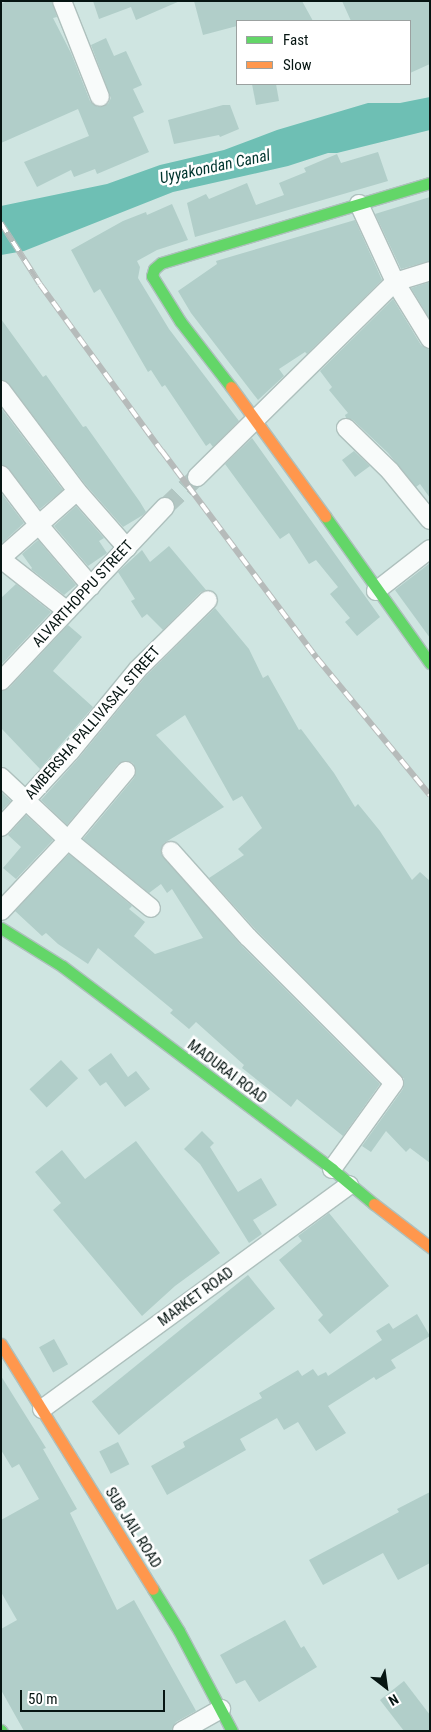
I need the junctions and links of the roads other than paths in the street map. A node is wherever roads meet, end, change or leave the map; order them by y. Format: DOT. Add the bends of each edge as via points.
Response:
graph roads {
  1 [pos="62,1"];
  2 [pos="100,97"];
  3 [pos="430,183"];
  4 [pos="359,204"];
  5 [pos="430,271"];
  6 [pos="395,282"];
  7 [pos="430,339"];
  8 [pos="1,390"];
  9 [pos="255,420"];
  10 [pos="346,428"];
  11 [pos="1,475"];
  12 [pos="197,477"];
  13 [pos="78,491"];
  14 [pos="165,507"];
  15 [pos="430,520"];
  16 [pos="38,524"];
  17 [pos="126,548"];
  18 [pos="429,552"];
  19 [pos="1,558"];
  20 [pos="91,586"];
  21 [pos="376,591"];
  22 [pos="208,600"];
  23 [pos="67,612"];
  24 [pos="430,663"];
  25 [pos="1,681"];
  26 [pos="126,771"];
  27 [pos="1,777"];
  28 [pos="26,800"];
  29 [pos="1,827"];
  30 [pos="68,840"];
  31 [pos="172,851"];
  32 [pos="151,908"];
  33 [pos="1,911"];
  34 [pos="1,928"];
  35 [pos="332,1169"];
  36 [pos="349,1185"];
  37 [pos="430,1247"];
  38 [pos="1,1344"];
  39 [pos="42,1409"];
  40 [pos="221,1709"];
  41 [pos="182,1731"];
  42 [pos="232,1731"];
  1 -- 2 [label="street"];
  3 -- 4 [label="main road"];
  4 -- 6 [label="street"];
  4 -- 9 [label="main road" via="177,258 154,268 152,276 180,321"];
  5 -- 6 [label="street"];
  6 -- 7 [label="street"];
  6 -- 9 [label="street"];
  8 -- 13 [label="street"];
  9 -- 12 [label="street"];
  9 -- 21 [label="main road"];
  10 -- 15 [label="street" via="390,471"];
  11 -- 16 [label="street"];
  13 -- 16 [label="street"];
  13 -- 17 [label="street"];
  14 -- 17 [label="street, ALVARTHOPPU STREET"];
  16 -- 19 [label="street"];
  16 -- 20 [label="street"];
  17 -- 20 [label="street, ALVARTHOPPU STREET"];
  18 -- 21 [label="street"];
  19 -- 23 [label="street"];
  20 -- 23 [label="street, ALVARTHOPPU STREET"];
  21 -- 24 [label="main road"];
  22 -- 28 [label="street, AMBERSHA PALLIVASAL STREET" via="138,669"];
  23 -- 25 [label="street, ALVARTHOPPU STREET"];
  26 -- 30 [label="street"];
  27 -- 28 [label="street"];
  28 -- 29 [label="street, AMBERSHA PALLIVASAL STREET"];
  28 -- 30 [label="street"];
  30 -- 32 [label="street"];
  30 -- 33 [label="street"];
  31 -- 35 [label="street" via="248,936 394,1083"];
  34 -- 35 [label="main road, MADURAI ROAD" via="62,966"];
  35 -- 36 [label="main road, MADURAI ROAD"];
  36 -- 37 [label="main road, MADURAI ROAD"];
  36 -- 39 [label="street, MARKET ROAD"];
  38 -- 39 [label="main road, SUB JAIL ROAD"];
  39 -- 40 [label="main road, SUB JAIL ROAD" via="179,1631"];
  40 -- 41 [label="street"];
  40 -- 42 [label="main road, SUB JAIL ROAD"];
}
